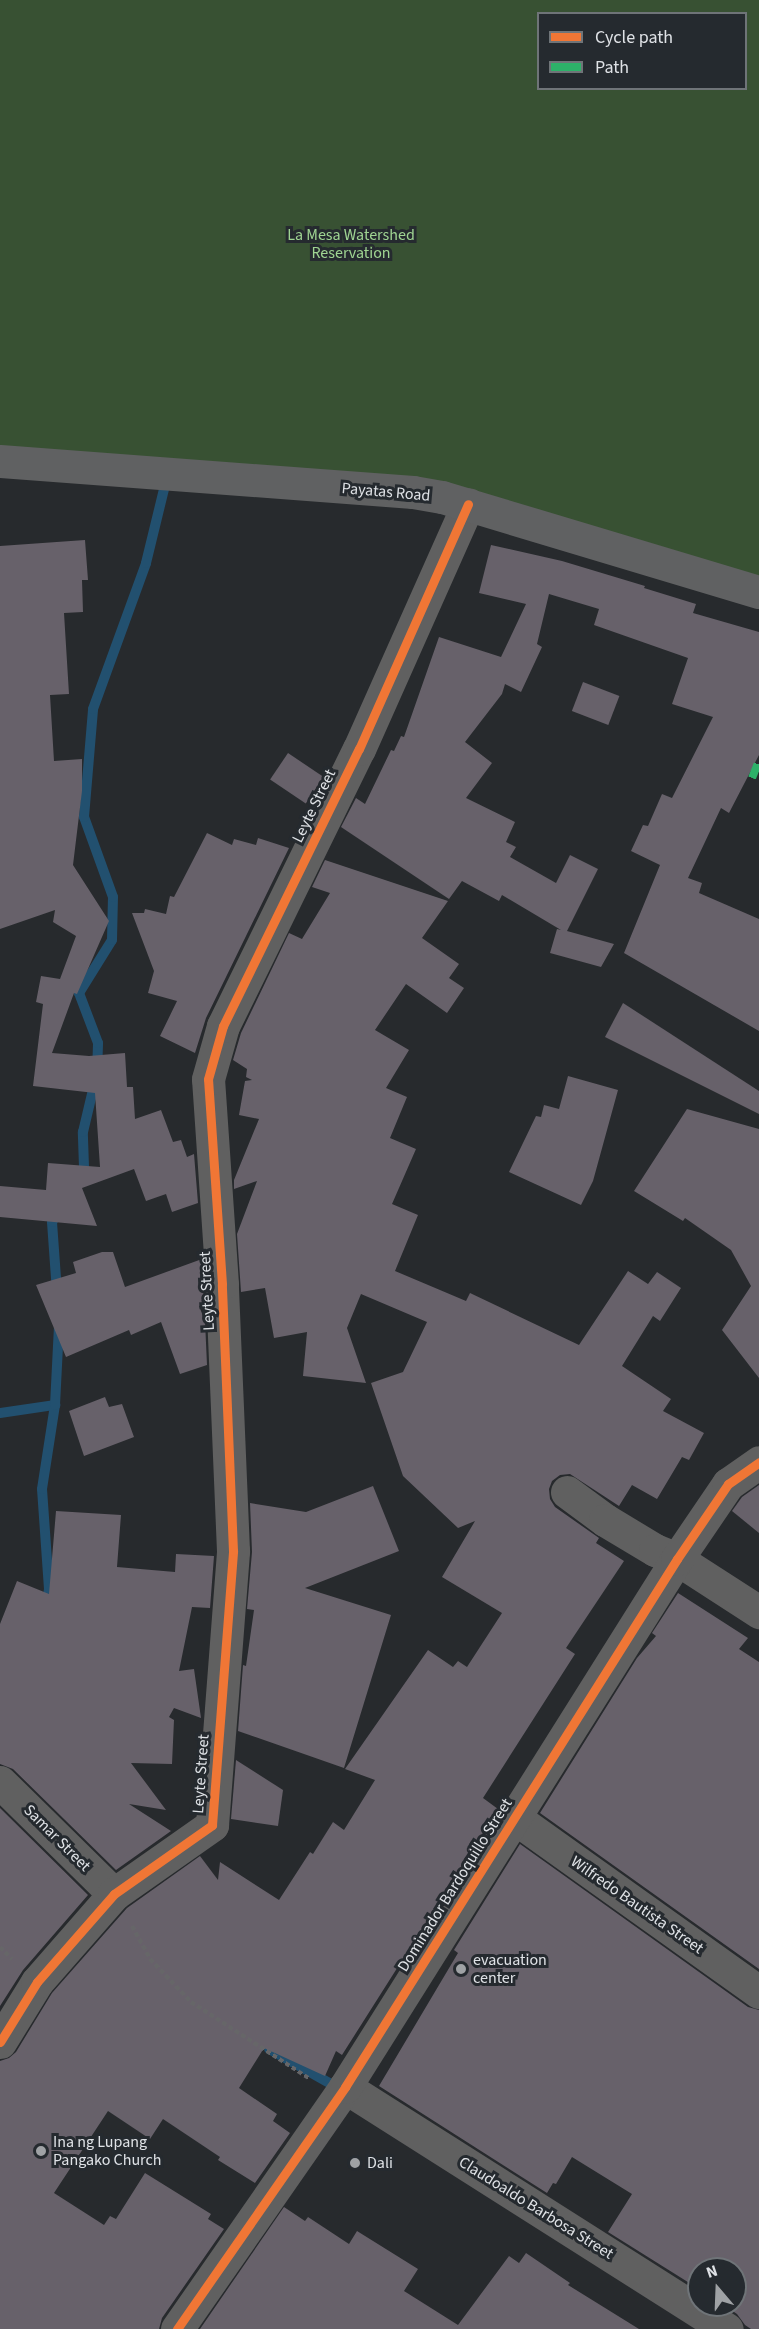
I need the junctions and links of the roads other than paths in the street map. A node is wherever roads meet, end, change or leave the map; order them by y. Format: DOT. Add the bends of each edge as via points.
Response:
graph roads {
  1 [pos="0,461"];
  2 [pos="468,504"];
  3 [pos="759,592"];
  4 [pos="759,1462"];
  5 [pos="567,1492"];
  6 [pos="677,1559"];
  7 [pos="759,1612"];
  8 [pos="0,1782"];
  9 [pos="515,1818"];
  10 [pos="114,1894"];
  11 [pos="759,1992"];
  12 [pos="0,2042"];
  13 [pos="342,2091"];
  14 [pos="177,2329"];
  15 [pos="727,2329"];
  1 -- 2 [label="main road, Payatas Road" via="413,492"];
  2 -- 3 [label="main road, Payatas Road"];
  2 -- 10 [label="street, Leyte Street" via="359,749 223,1026 208,1079 222,1284 233,1551 212,1825"];
  4 -- 6 [label="street, Dominador Bardoquillo Street" via="728,1484"];
  5 -- 6 [label="street" via="605,1520"];
  6 -- 7 [label="street"];
  6 -- 9 [label="street, Dominador Bardoquillo Street"];
  8 -- 10 [label="street, Samar Street"];
  9 -- 11 [label="street, Wilfredo Bautista Street"];
  9 -- 13 [label="street, Dominador Bardoquillo Street"];
  10 -- 12 [label="street, Leyte Street" via="37,1982"];
  13 -- 14 [label="street, Dominador Bardoquillo Street"];
  13 -- 15 [label="street, Claudoaldo Barbosa Street"];
}
